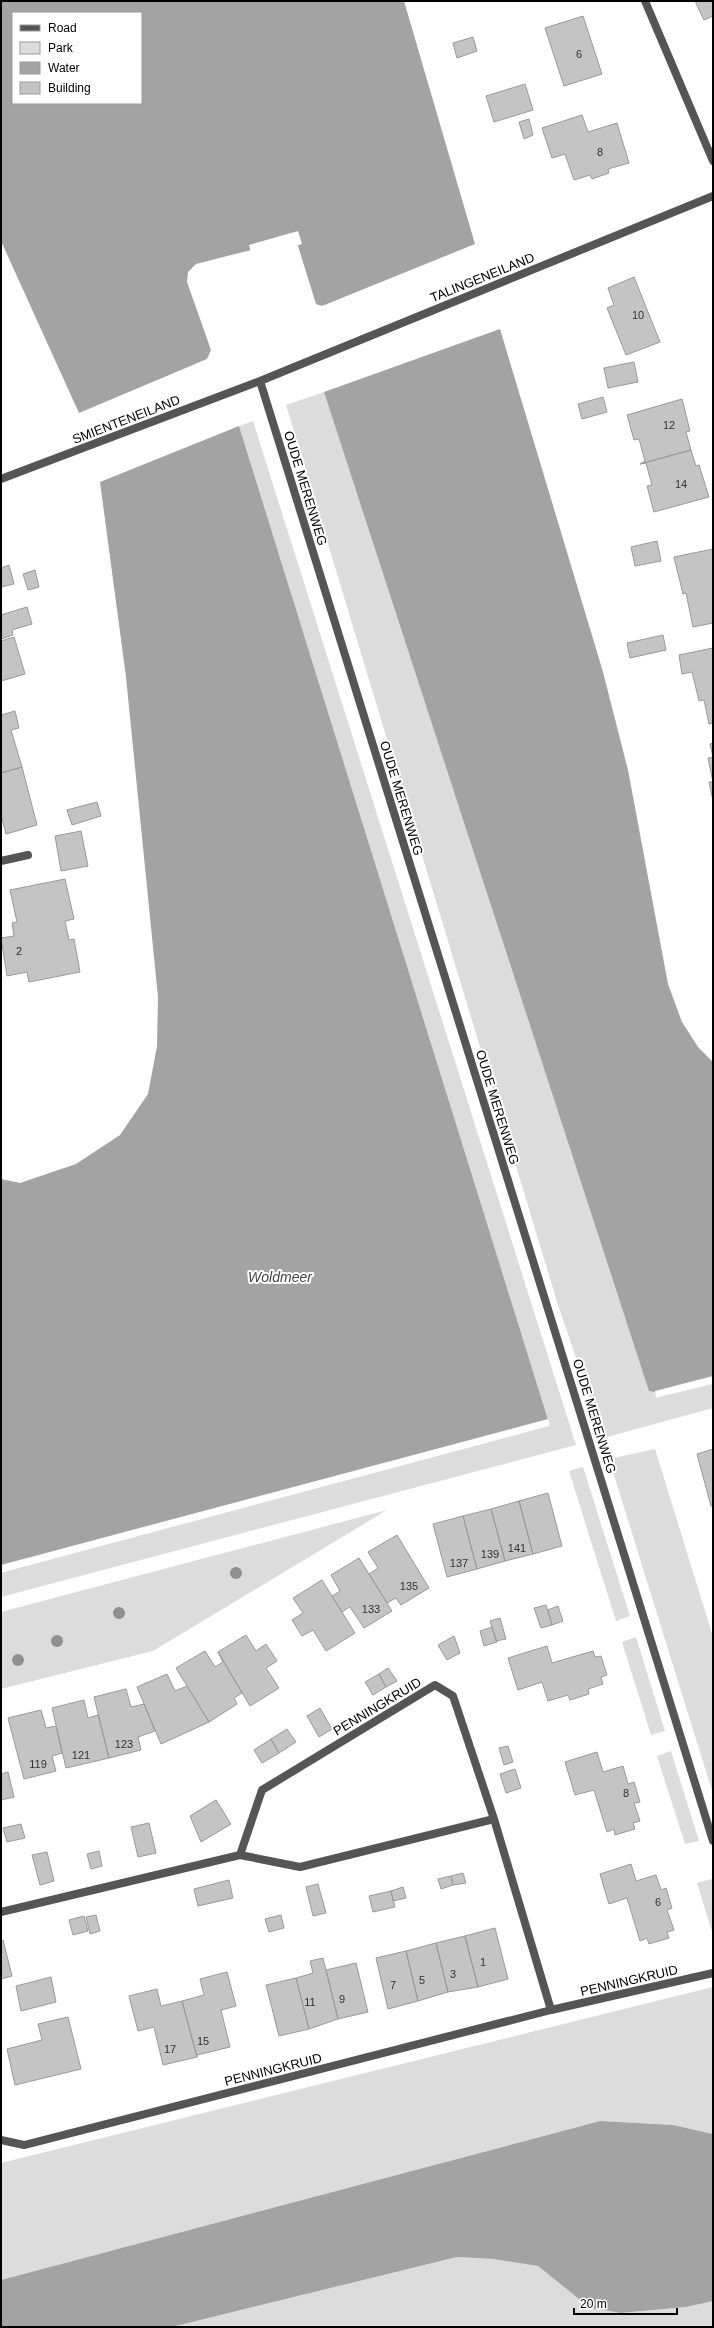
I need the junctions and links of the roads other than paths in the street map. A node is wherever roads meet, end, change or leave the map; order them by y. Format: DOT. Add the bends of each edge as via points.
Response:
graph roads {
  1 [pos="645,1"];
  2 [pos="713,161"];
  3 [pos="713,196"];
  4 [pos="260,381"];
  5 [pos="1,479"];
  6 [pos="28,855"];
  7 [pos="1,861"];
  8 [pos="494,1819"];
  9 [pos="713,1841"];
  10 [pos="240,1855"];
  11 [pos="1,1912"];
  12 [pos="713,1973"];
  13 [pos="551,2010"];
  14 [pos="1,2140"];
  1 -- 2 [label="street"];
  3 -- 4 [label="street, TALINGENEILAND"];
  4 -- 5 [label="street, SMIENTENEILAND"];
  4 -- 9 [label="street, OUDE MERENWEG"];
  6 -- 7 [label="street"];
  8 -- 10 [label="street" via="300,1867"];
  8 -- 10 [label="street, PENNINGKRUID" via="453,1696 435,1685 262,1790"];
  8 -- 13 [label="street, PENNINGKRUID"];
  10 -- 11 [label="street"];
  12 -- 13 [label="street, PENNINGKRUID"];
  13 -- 14 [label="street, PENNINGKRUID" via="24,2145"];
}
